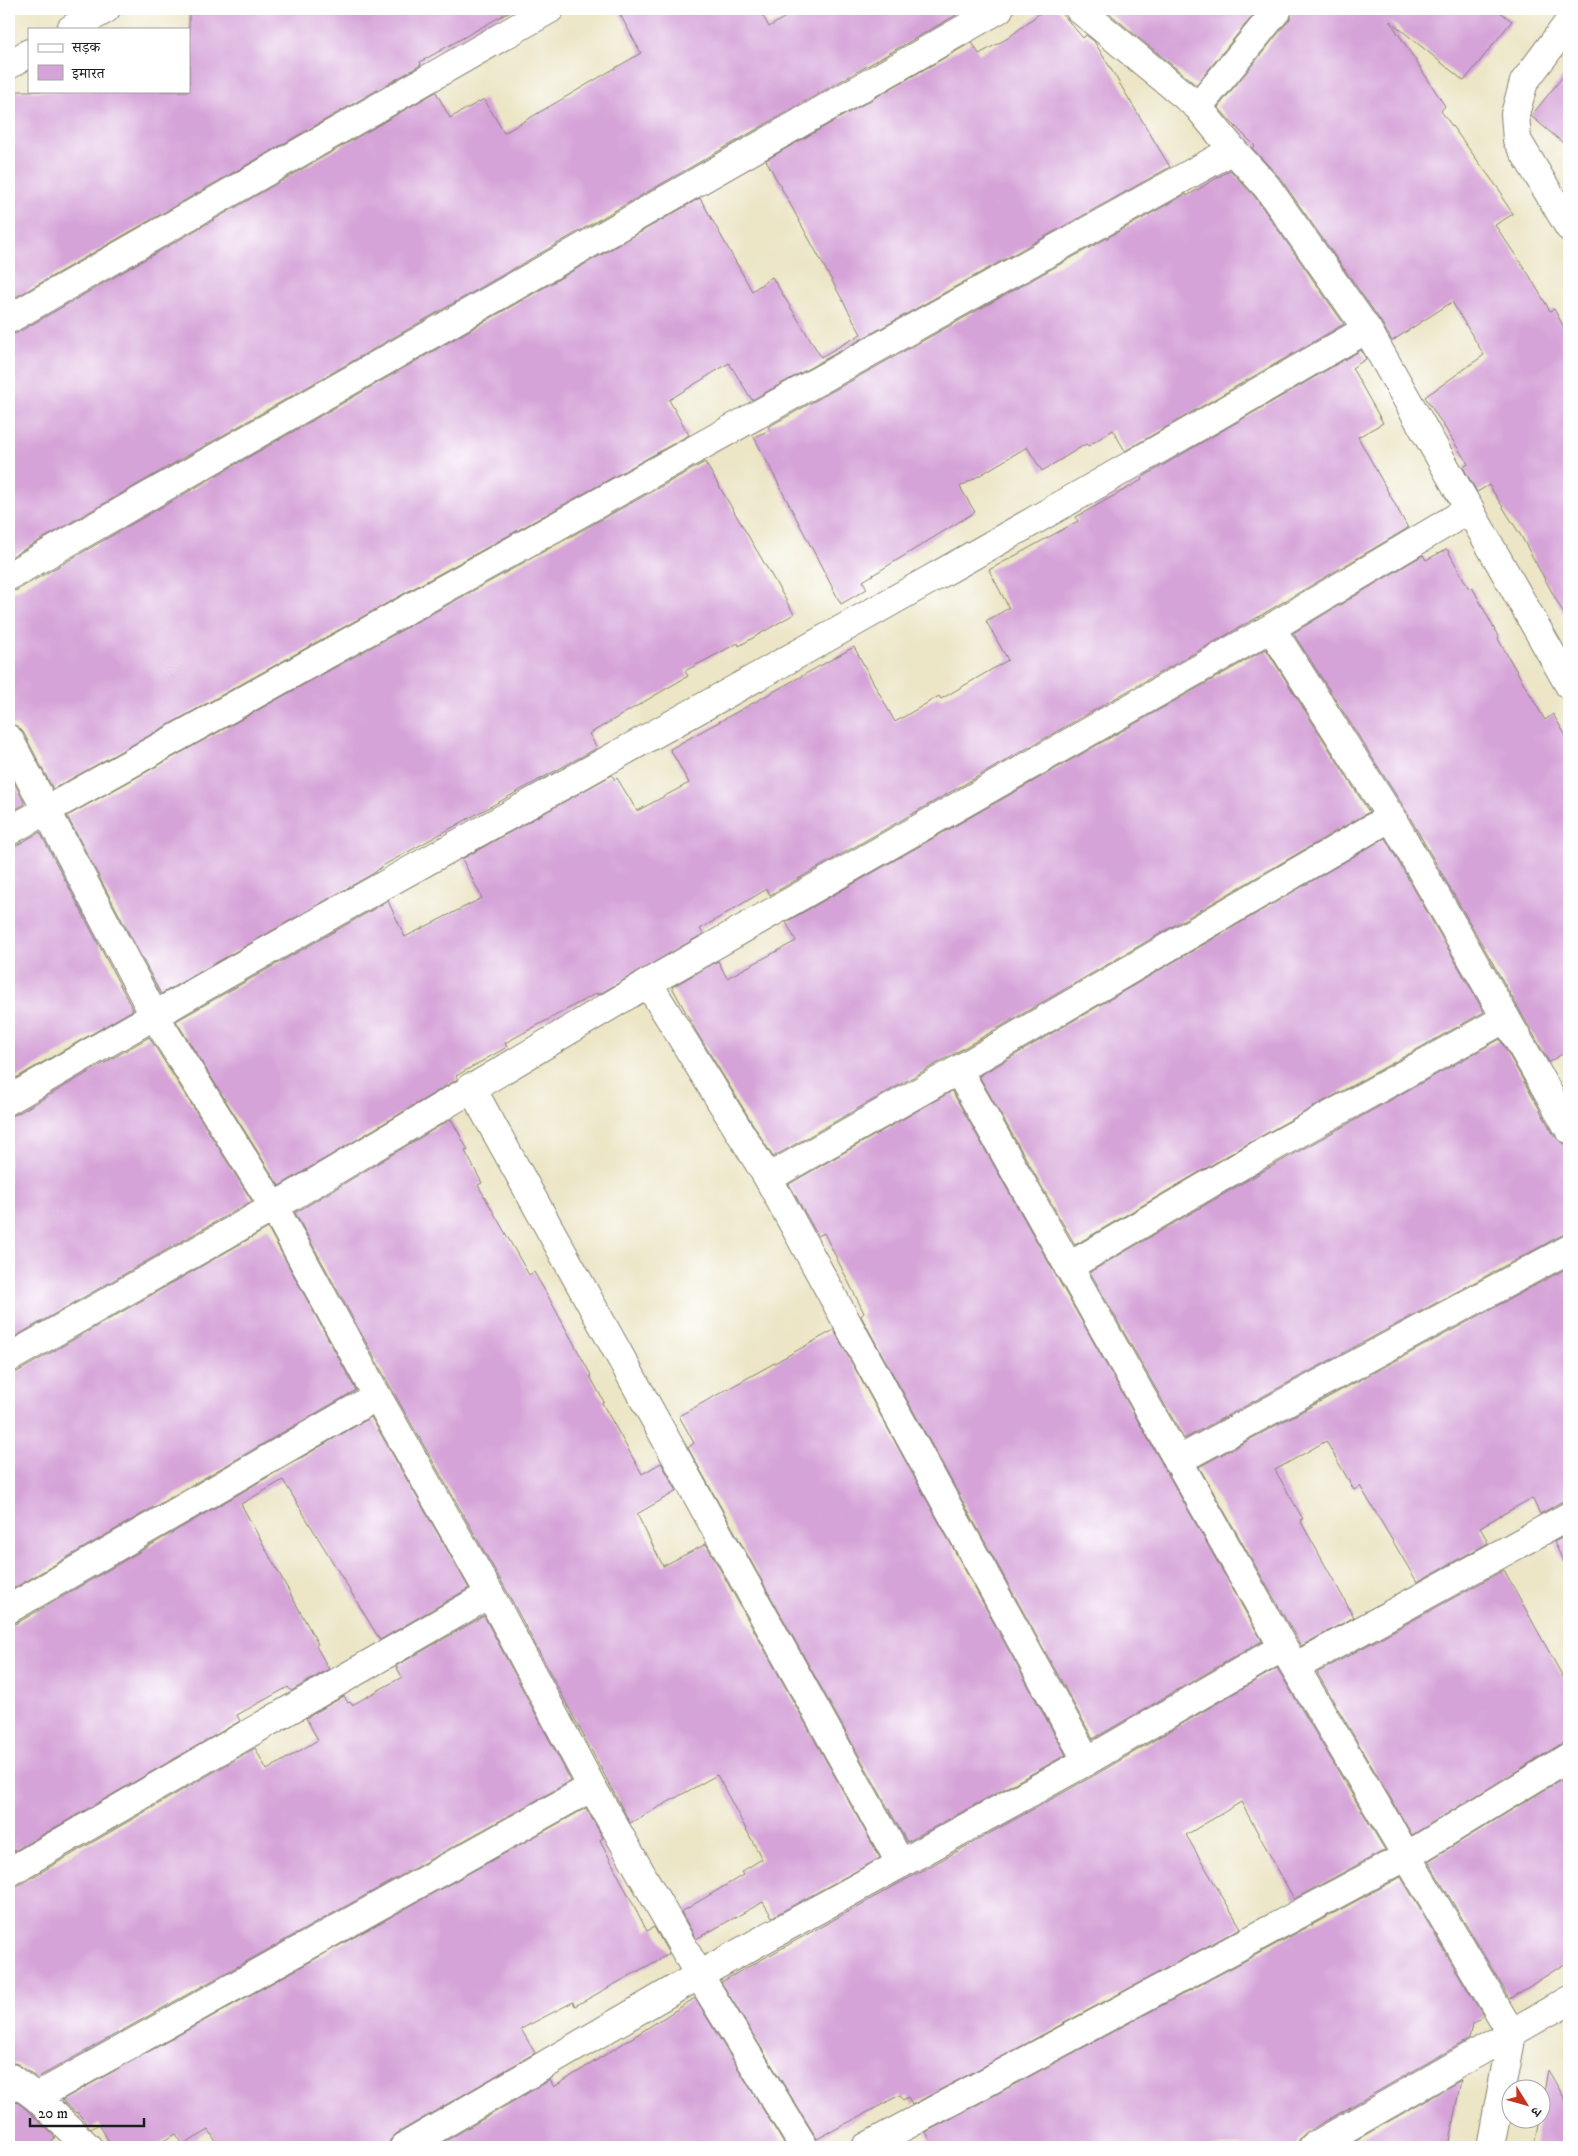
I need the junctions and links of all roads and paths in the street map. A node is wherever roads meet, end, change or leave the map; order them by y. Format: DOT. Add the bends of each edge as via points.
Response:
graph roads {
  1 [pos="106,9"];
  2 [pos="550,9"];
  3 [pos="1000,9"];
  4 [pos="1079,9"];
  5 [pos="1278,9"];
  6 [pos="1569,22"];
  7 [pos="73,28"];
  8 [pos="28,54"];
  9 [pos="9,64"];
  10 [pos="1198,107"];
  11 [pos="1233,150"];
  12 [pos="1569,227"];
  13 [pos="9,319"];
  14 [pos="1367,330"];
  15 [pos="1470,509"];
  16 [pos="9,576"];
  17 [pos="1271,628"];
  18 [pos="1569,685"];
  19 [pos="9,739"];
  20 [pos="46,809"];
  21 [pos="1391,817"];
  22 [pos="9,831"];
  23 [pos="648,983"];
  24 [pos="154,1014"];
  25 [pos="1506,1018"];
  26 [pos="958,1070"];
  27 [pos="471,1087"];
  28 [pos="9,1100"];
  29 [pos="1569,1129"];
  30 [pos="768,1178"];
  31 [pos="274,1207"];
  32 [pos="1569,1248"];
  33 [pos="1068,1267"];
  34 [pos="9,1358"];
  35 [pos="377,1396"];
  36 [pos="1177,1461"];
  37 [pos="1569,1516"];
  38 [pos="490,1594"];
  39 [pos="9,1609"];
  40 [pos="1289,1657"];
  41 [pos="1569,1757"];
  42 [pos="1088,1761"];
  43 [pos="592,1787"];
  44 [pos="1407,1856"];
  45 [pos="901,1864"];
  46 [pos="9,1872"];
  47 [pos="699,1975"];
  48 [pos="1569,2000"];
  49 [pos="1512,2034"];
  50 [pos="9,2077"];
  51 [pos="36,2098"];
  52 [pos="88,2147"];
  53 [pos="404,2147"];
  54 [pos="804,2147"];
  55 [pos="866,2147"];
  56 [pos="1313,2147"];
  57 [pos="1491,2147"];
  1 -- 7 [label="street"];
  2 -- 13 [label="street"];
  3 -- 16 [label="street"];
  4 -- 10 [label="street"];
  5 -- 10 [label="street"];
  6 -- 12 [label="street" via="1524,82 1514,114 1517,140"];
  8 -- 9 [label="street"];
  10 -- 11 [label="street"];
  11 -- 14 [label="street" via="1267,187"];
  11 -- 20 [label="street"];
  14 -- 15 [label="street"];
  14 -- 24 [label="street" via="931,580"];
  15 -- 17 [label="street"];
  15 -- 18 [label="street"];
  17 -- 21 [label="street"];
  17 -- 23 [label="street"];
  19 -- 20 [label="street"];
  20 -- 22 [label="street"];
  20 -- 24 [label="street"];
  21 -- 25 [label="street"];
  21 -- 26 [label="street"];
  23 -- 27 [label="street"];
  23 -- 30 [label="street"];
  24 -- 28 [label="street"];
  24 -- 31 [label="street"];
  25 -- 29 [label="street"];
  25 -- 33 [label="street" via="1257,1156"];
  26 -- 30 [label="street"];
  26 -- 33 [label="street"];
  27 -- 31 [label="street"];
  27 -- 45 [label="street"];
  30 -- 42 [label="street"];
  31 -- 34 [label="street"];
  31 -- 35 [label="street"];
  32 -- 36 [label="street"];
  33 -- 36 [label="street"];
  35 -- 38 [label="street"];
  35 -- 39 [label="street"];
  36 -- 40 [label="street"];
  37 -- 40 [label="street"];
  38 -- 43 [label="street"];
  38 -- 46 [label="street"];
  40 -- 42 [label="street"];
  40 -- 44 [label="street"];
  41 -- 44 [label="street"];
  42 -- 45 [label="street"];
  43 -- 47 [label="street"];
  43 -- 51 [label="street"];
  44 -- 49 [label="street"];
  44 -- 55 [label="street"];
  45 -- 47 [label="street"];
  47 -- 53 [label="street"];
  47 -- 54 [label="street"];
  48 -- 49 [label="street"];
  49 -- 56 [label="street"];
  49 -- 57 [label="street"];
  50 -- 51 [label="street"];
  51 -- 52 [label="street"];
}
